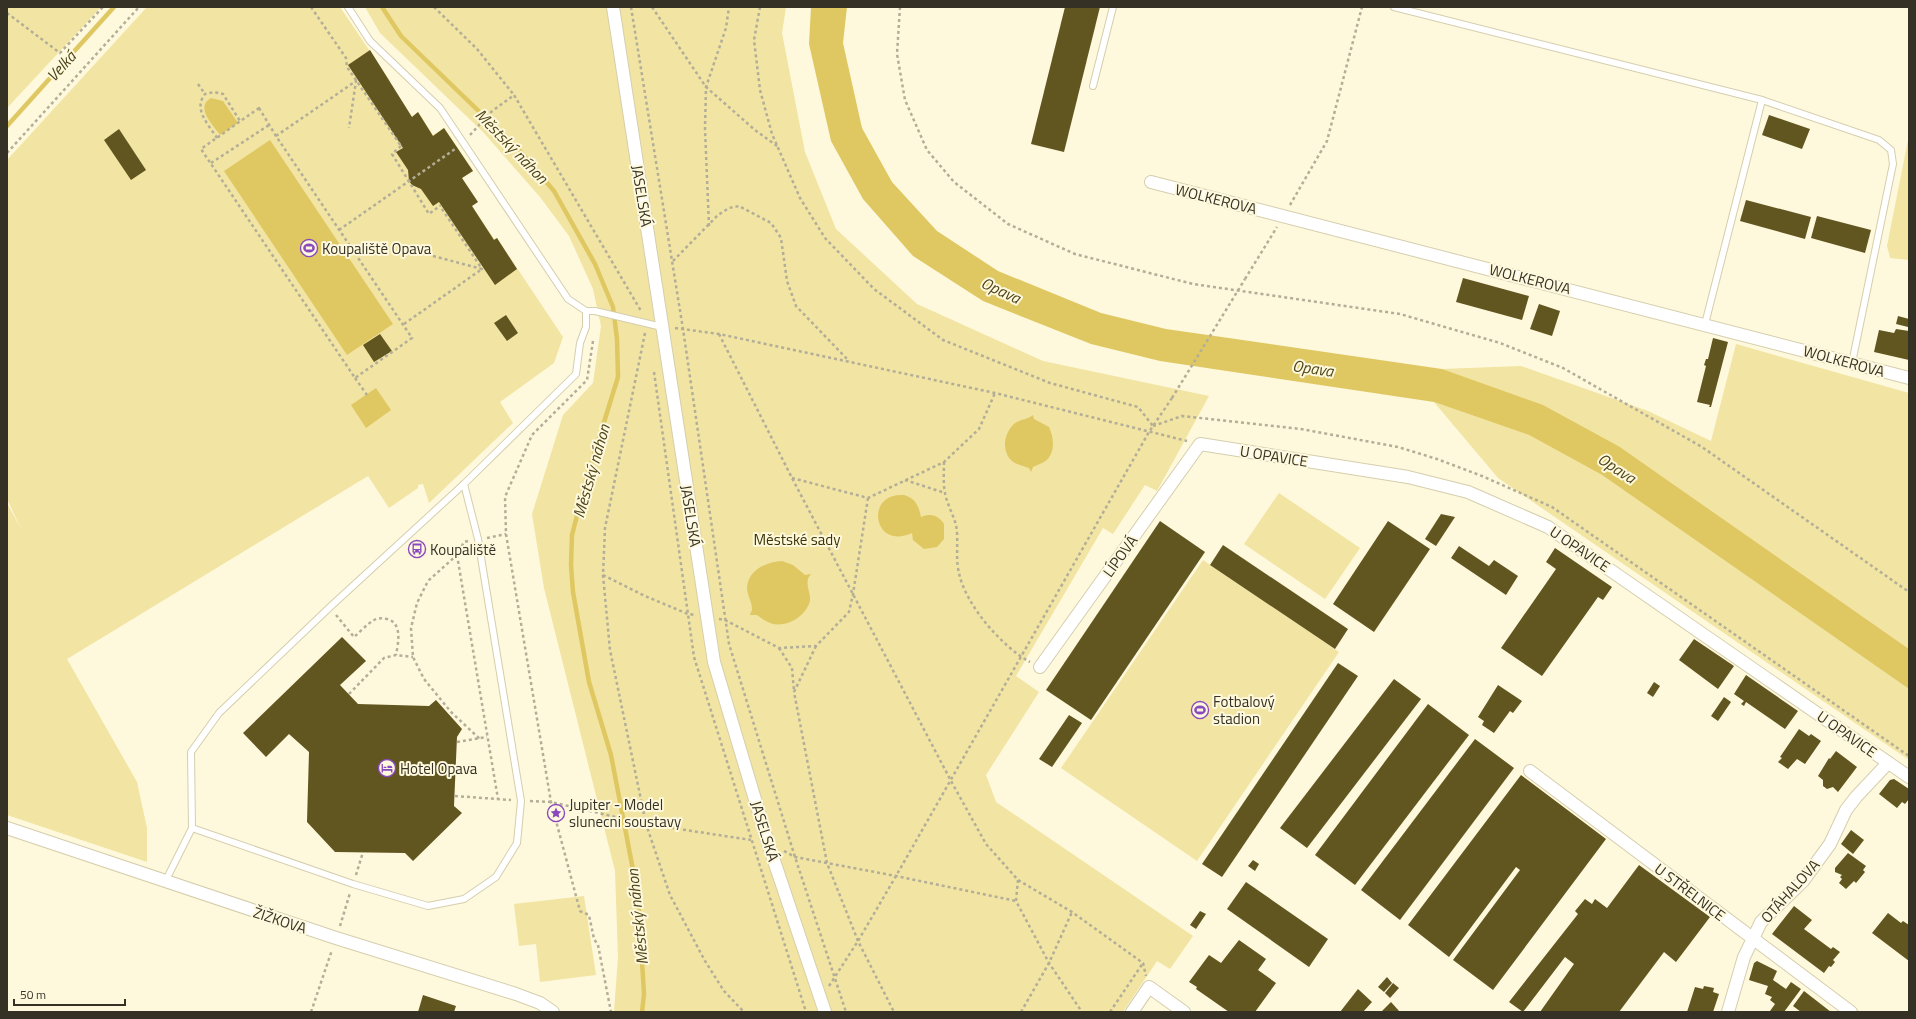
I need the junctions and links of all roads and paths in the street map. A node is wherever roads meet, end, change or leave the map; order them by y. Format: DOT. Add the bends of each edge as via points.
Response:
graph roads {
  1 [pos="103,7"];
  2 [pos="139,7"];
  3 [pos="311,7"];
  4 [pos="348,7"];
  5 [pos="434,7"];
  6 [pos="613,7"];
  7 [pos="631,7"];
  8 [pos="652,7"];
  9 [pos="730,7"];
  10 [pos="760,7"];
  11 [pos="900,7"];
  12 [pos="1113,7"];
  13 [pos="1362,7"];
  14 [pos="1394,7"];
  15 [pos="7,13"];
  16 [pos="356,81"];
  17 [pos="198,84"];
  18 [pos="1093,86"];
  19 [pos="706,87"];
  20 [pos="205,94"];
  21 [pos="514,95"];
  22 [pos="1762,100"];
  23 [pos="240,121"];
  24 [pos="269,125"];
  25 [pos="348,128"];
  26 [pos="276,136"];
  27 [pos="217,138"];
  28 [pos="464,142"];
  29 [pos="777,147"];
  30 [pos="7,152"];
  31 [pos="211,163"];
  32 [pos="408,182"];
  33 [pos="1150,182"];
  34 [pos="1283,216"];
  35 [pos="709,226"];
  36 [pos="339,230"];
  37 [pos="433,256"];
  38 [pos="672,261"];
  39 [pos="482,269"];
  40 [pos="586,311"];
  41 [pos="648,323"];
  42 [pos="404,324"];
  43 [pos="1705,324"];
  44 [pos="662,327"];
  45 [pos="684,329"];
  46 [pos="719,334"];
  47 [pos="593,340"];
  48 [pos="849,362"];
  49 [pos="1852,363"];
  50 [pos="355,378"];
  51 [pos="1909,378"];
  52 [pos="995,393"];
  53 [pos="366,394"];
  54 [pos="1153,426"];
  55 [pos="1149,432"];
  56 [pos="1200,444"];
  57 [pos="944,462"];
  58 [pos="792,478"];
  59 [pos="905,480"];
  60 [pos="464,484"];
  61 [pos="945,493"];
  62 [pos="868,498"];
  63 [pos="506,534"];
  64 [pos="478,539"];
  65 [pos="457,555"];
  66 [pos="603,575"];
  67 [pos="1909,592"];
  68 [pos="853,594"];
  69 [pos="330,607"];
  70 [pos="707,617"];
  71 [pos="725,620"];
  72 [pos="816,646"];
  73 [pos="779,648"];
  74 [pos="396,655"];
  75 [pos="413,657"];
  76 [pos="1021,657"];
  77 [pos="1040,668"];
  78 [pos="794,692"];
  79 [pos="349,694"];
  80 [pos="487,737"];
  81 [pos="480,740"];
  82 [pos="456,742"];
  83 [pos="1909,756"];
  84 [pos="1888,763"];
  85 [pos="1530,771"];
  86 [pos="1909,777"];
  87 [pos="950,781"];
  88 [pos="455,796"];
  89 [pos="498,799"];
  90 [pos="521,801"];
  91 [pos="551,802"];
  92 [pos="646,824"];
  93 [pos="7,828"];
  94 [pos="192,828"];
  95 [pos="768,843"];
  96 [pos="363,852"];
  97 [pos="795,857"];
  98 [pos="827,863"];
  99 [pos="896,876"];
  100 [pos="1018,880"];
  101 [pos="165,882"];
  102 [pos="353,884"];
  103 [pos="1016,902"];
  104 [pos="1072,912"];
  105 [pos="336,938"];
  106 [pos="1751,939"];
  107 [pos="858,941"];
  108 [pos="1048,963"];
  109 [pos="1143,963"];
  110 [pos="835,978"];
  111 [pos="1149,987"];
  112 [pos="311,1012"];
  113 [pos="553,1012"];
  114 [pos="611,1012"];
  115 [pos="744,1012"];
  116 [pos="825,1012"];
  117 [pos="846,1012"];
  118 [pos="894,1012"];
  119 [pos="1021,1012"];
  120 [pos="1082,1012"];
  121 [pos="1110,1012"];
  122 [pos="1132,1012"];
  123 [pos="1184,1012"];
  124 [pos="1728,1012"];
  125 [pos="1851,1012"];
  1 -- 15 [label="path" via="60,53"];
  2 -- 30 [label="path"];
  3 -- 16 [label="path" via="346,58 347,67"];
  4 -- 28 [label="lane" via="370,41 440,108"];
  5 -- 21 [label="path" via="477,49"];
  6 -- 44 [label="street, JASELSKÁ"];
  7 -- 38 [label="path"];
  8 -- 19 [label="path"];
  9 -- 19 [label="path" via="726,28"];
  10 -- 29 [label="path" via="754,40 758,76"];
  11 -- 67 [label="path" via="897,54 904,100 927,150 954,182 1008,224 1075,254 1193,284 1400,314 1500,343 1563,368 1702,447"];
  12 -- 18 [label="lane"];
  13 -- 34 [label="path" via="1328,141"];
  14 -- 22 [label="lane"];
  16 -- 25 [label="path"];
  16 -- 26 [label="path"];
  16 -- 32 [label="path" via="401,146 392,154"];
  17 -- 20 [label="path"];
  19 -- 29 [label="path"];
  19 -- 35 [label="path"];
  20 -- 23 [label="path" via="223,94"];
  20 -- 27 [label="path" via="200,100 200,112"];
  21 -- 28 [label="path" via="491,112"];
  21 -- 41 [label="path"];
  22 -- 43 [label="lane"];
  22 -- 49 [label="lane" via="1879,140 1891,150 1893,164"];
  23 -- 24 [label="path" via="259,108"];
  23 -- 27 [label="path"];
  24 -- 26 [label="path"];
  24 -- 31 [label="path"];
  26 -- 36 [label="path"];
  27 -- 31 [label="path" via="201,149"];
  28 -- 32 [label="path"];
  28 -- 40 [label="lane" via="568,299"];
  29 -- 54 [label="path" via="800,198 825,238 874,289 943,340 1050,383 1138,407"];
  31 -- 50 [label="path"];
  32 -- 36 [label="path"];
  32 -- 39 [label="path" via="429,214 441,205"];
  33 -- 34 [label="street, WOLKEROVA"];
  34 -- 43 [label="street, WOLKEROVA"];
  34 -- 54 [label="path, bridge"];
  35 -- 38 [label="path"];
  35 -- 48 [label="path" via="718,215 729,208 739,206 771,223 781,238 788,281 796,306"];
  36 -- 42 [label="path"];
  37 -- 39 [label="path"];
  38 -- 45 [label="path"];
  39 -- 42 [label="path"];
  40 -- 41 [label="lane"];
  40 -- 60 [label="lane" via="586,327 580,343 576,374"];
  41 -- 44 [label="lane"];
  41 -- 66 [label="path" via="605,528"];
  42 -- 50 [label="path" via="412,338"];
  43 -- 49 [label="street, WOLKEROVA"];
  44 -- 45 [label="path"];
  44 -- 70 [label="street, JASELSKÁ"];
  45 -- 46 [label="path"];
  45 -- 71 [label="path"];
  46 -- 48 [label="path"];
  46 -- 58 [label="path"];
  47 -- 63 [label="path" via="587,380 532,435 505,497"];
  48 -- 52 [label="path"];
  49 -- 51 [label="street, WOLKEROVA"];
  50 -- 53 [label="path"];
  52 -- 55 [label="path"];
  52 -- 57 [label="path" via="979,429"];
  54 -- 55 [label="path"];
  54 -- 83 [label="path" via="1182,416 1301,429 1382,444 1437,459 1482,476 1566,517"];
  55 -- 56 [label="path"];
  55 -- 76 [label="path"];
  56 -- 77 [label="street, LÍPOVÁ"];
  56 -- 84 [label="street, U OPAVICE" via="1408,477 1468,492 1548,527"];
  57 -- 59 [label="path"];
  57 -- 61 [label="path"];
  58 -- 62 [label="path"];
  58 -- 68 [label="path"];
  59 -- 61 [label="path"];
  59 -- 62 [label="path"];
  60 -- 64 [label="lane"];
  60 -- 69 [label="lane"];
  61 -- 76 [label="path" via="956,526 956,551 963,588 981,618"];
  62 -- 68 [label="path"];
  63 -- 64 [label="path"];
  63 -- 91 [label="path"];
  64 -- 65 [label="path" via="464,542"];
  64 -- 90 [label="lane"];
  65 -- 75 [label="path" via="428,581 417,603 411,628"];
  65 -- 80 [label="path"];
  66 -- 70 [label="path" via="688,614"];
  66 -- 92 [label="path" via="610,650"];
  68 -- 72 [label="path" via="848,612"];
  68 -- 87 [label="path"];
  69 -- 74 [label="path" via="354,637 374,620 390,620 399,636"];
  69 -- 94 [label="lane" via="219,712 191,752"];
  70 -- 71 [label="path"];
  70 -- 95 [label="street, JASELSKÁ" via="714,662"];
  71 -- 73 [label="path"];
  71 -- 97 [label="path" via="729,644"];
  72 -- 73 [label="path"];
  72 -- 78 [label="path"];
  73 -- 78 [label="path" via="792,668"];
  74 -- 75 [label="path"];
  74 -- 79 [label="path" via="384,658"];
  75 -- 81 [label="path" via="424,679 451,712"];
  76 -- 77 [label="path"];
  76 -- 87 [label="path"];
  78 -- 98 [label="path"];
  80 -- 81 [label="path"];
  80 -- 89 [label="path"];
  81 -- 82 [label="path"];
  84 -- 86 [label="street, U OPAVICE"];
  84 -- 106 [label="street, OTÁHALOVA" via="1846,810 1830,844 1804,881 1766,915"];
  85 -- 106 [label="street, U STŘELNICE"];
  87 -- 99 [label="path"];
  87 -- 100 [label="path" via="986,844"];
  88 -- 89 [label="path"];
  89 -- 90 [label="path"];
  90 -- 91 [label="path"];
  90 -- 102 [label="lane" via="517,843 496,877 464,899 428,906"];
  91 -- 92 [label="path"];
  91 -- 114 [label="path" via="580,911 589,916 594,939 598,945"];
  92 -- 95 [label="path"];
  92 -- 115 [label="path" via="670,895 705,961 724,991"];
  93 -- 101 [label="street, ŽIŽKOVA"];
  94 -- 101 [label="lane"];
  94 -- 102 [label="lane"];
  95 -- 97 [label="path"];
  95 -- 116 [label="street, JASELSKÁ"];
  96 -- 102 [label="path"];
  97 -- 98 [label="path"];
  97 -- 110 [label="path"];
  98 -- 99 [label="path"];
  98 -- 107 [label="path"];
  99 -- 103 [label="path"];
  99 -- 107 [label="path"];
  100 -- 103 [label="path"];
  100 -- 104 [label="path"];
  101 -- 105 [label="street, ŽIŽKOVA"];
  102 -- 105 [label="path"];
  103 -- 108 [label="path"];
  104 -- 108 [label="path"];
  104 -- 109 [label="path"];
  105 -- 112 [label="path"];
  105 -- 113 [label="street, ŽIŽKOVA" via="516,994 540,1003"];
  106 -- 124 [label="street, OTÁHALOVA"];
  106 -- 125 [label="street, U STŘELNICE"];
  107 -- 110 [label="path"];
  107 -- 118 [label="path"];
  108 -- 119 [label="path"];
  108 -- 120 [label="path"];
  109 -- 111 [label="path"];
  109 -- 121 [label="path"];
  110 -- 117 [label="path"];
  111 -- 122 [label="street"];
  111 -- 123 [label="street"];
}
